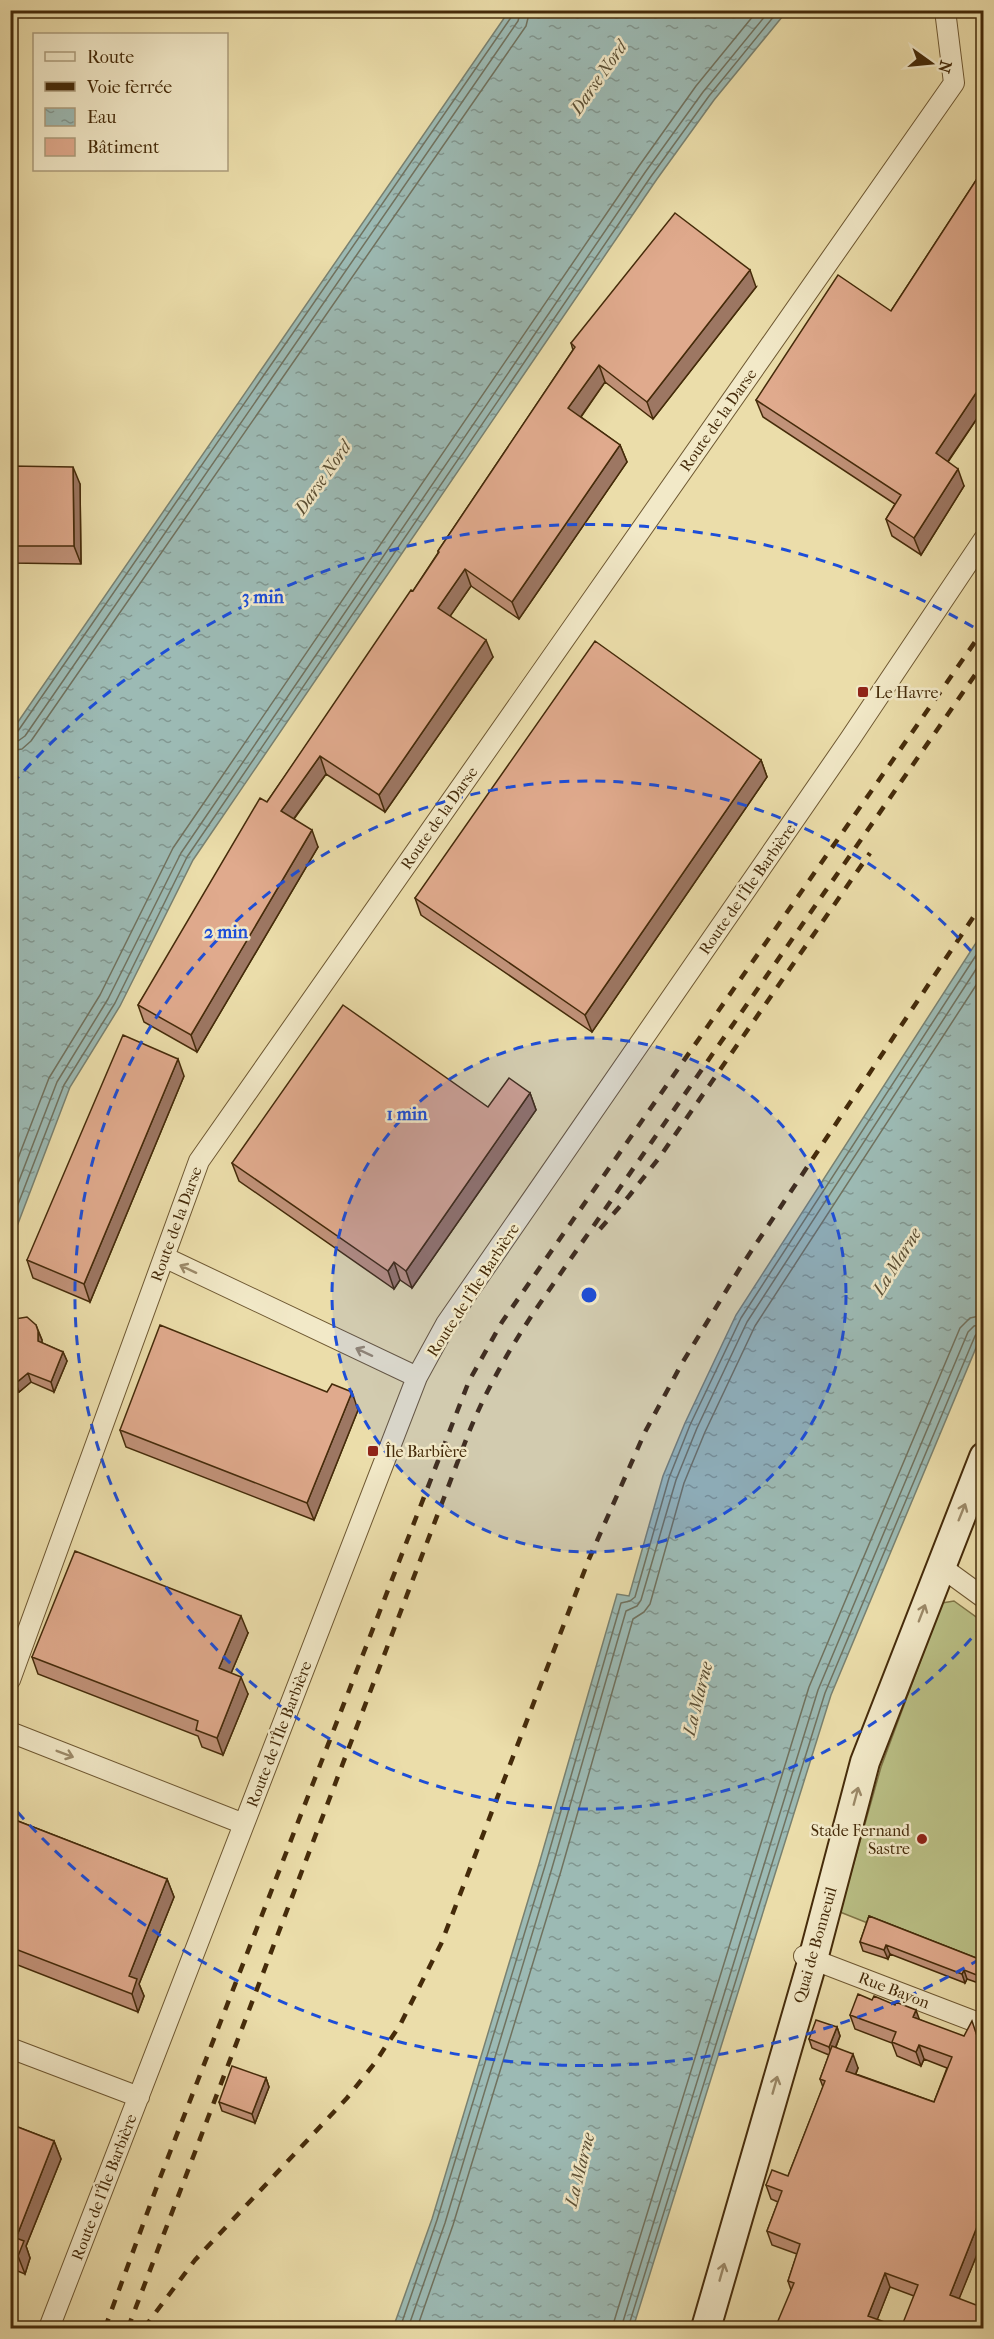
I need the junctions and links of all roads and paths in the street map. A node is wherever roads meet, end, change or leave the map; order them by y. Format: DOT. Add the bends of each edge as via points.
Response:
graph roads {
  1 [pos="945,10"];
  2 [pos="984,540"];
  3 [pos="164,1257"];
  4 [pos="417,1377"];
  5 [pos="984,1457"];
  6 [pos="940,1566"];
  7 [pos="984,1598"];
  8 [pos="10,1680"];
  9 [pos="10,1732"];
  10 [pos="244,1824"];
  11 [pos="808,1957"];
  12 [pos="984,2025"];
  13 [pos="10,2048"];
  14 [pos="139,2097"];
  15 [pos="50,2328"];
  16 [pos="706,2328"];
  1 -- 3 [label="street, Route de la Darse" via="954,83 199,1161"];
  2 -- 4 [label="street, Route de l'Île Barbière" via="446,1324"];
  4 -- 3 [label="street, one-way"];
  3 -- 8 [label="street, Route de la Darse"];
  4 -- 10 [label="street, Route de l'Île Barbière"];
  6 -- 5 [label="street, Quai de Bonneuil, one-way"];
  6 -- 7 [label="street"];
  11 -- 6 [label="street, Quai de Bonneuil, one-way" via="866,1762"];
  9 -- 10 [label="street, one-way"];
  10 -- 14 [label="street, Route de l'Île Barbière"];
  11 -- 12 [label="street, Rue Bayon"];
  16 -- 11 [label="street, Quai de Bonneuil, one-way"];
  13 -- 14 [label="street"];
  14 -- 15 [label="street, Route de l'Île Barbière"];
}
